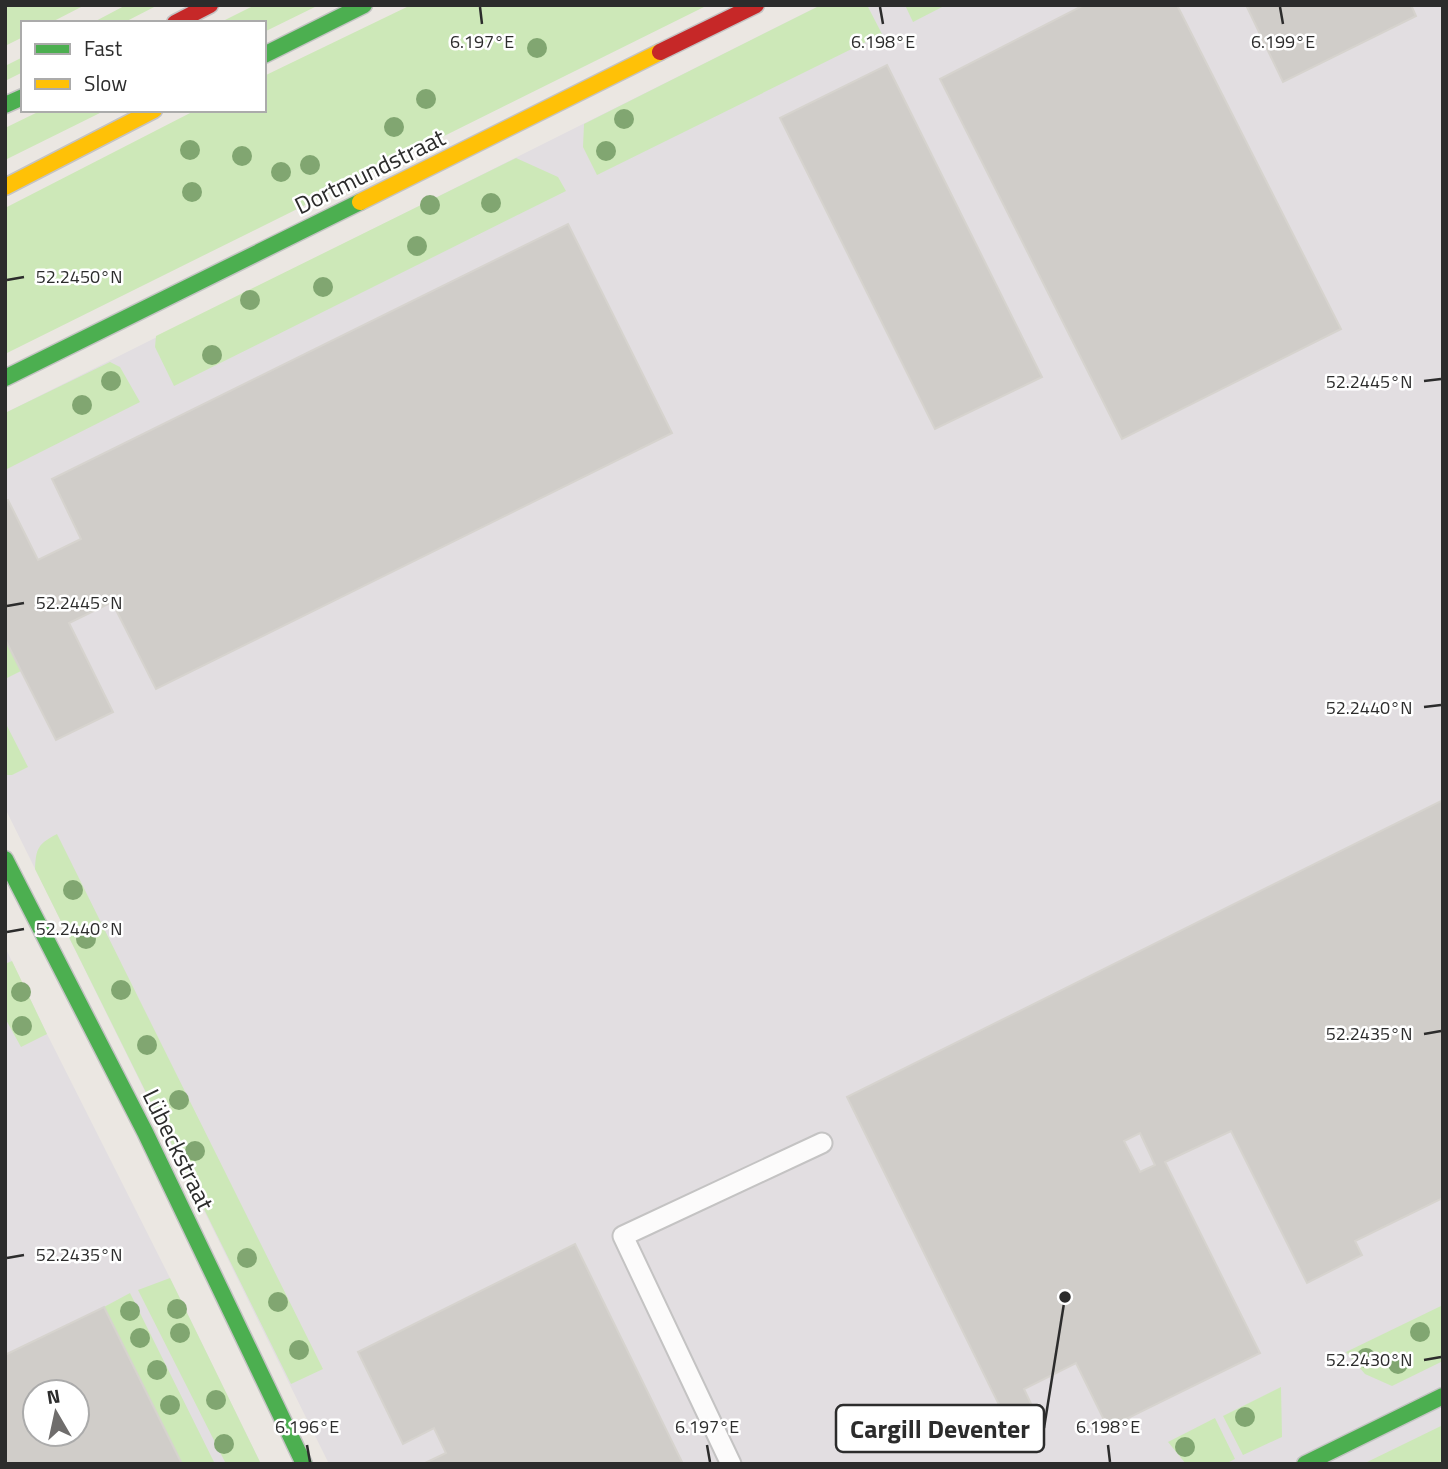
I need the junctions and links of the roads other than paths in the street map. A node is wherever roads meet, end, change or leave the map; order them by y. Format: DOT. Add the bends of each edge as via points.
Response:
graph roads {
  1 [pos="210,5"];
  2 [pos="364,5"];
  3 [pos="756,5"];
  4 [pos="179,21"];
  5 [pos="266,54"];
  6 [pos="21,98"];
  7 [pos="5,106"];
  8 [pos="150,112"];
  9 [pos="5,185"];
  10 [pos="5,378"];
  11 [pos="5,859"];
  12 [pos="822,1143"];
  13 [pos="1443,1396"];
  14 [pos="304,1464"];
  15 [pos="731,1464"];
  16 [pos="1306,1464"];
  1 -- 4 [label="street"];
  2 -- 5 [label="street"];
  3 -- 10 [label="street, Dortmundstraat"];
  6 -- 7 [label="street"];
  8 -- 9 [label="street"];
  11 -- 14 [label="street, Lübeckstraat" via="145,1132"];
  12 -- 15 [label="lane" via="623,1236"];
  13 -- 16 [label="street"];
}
